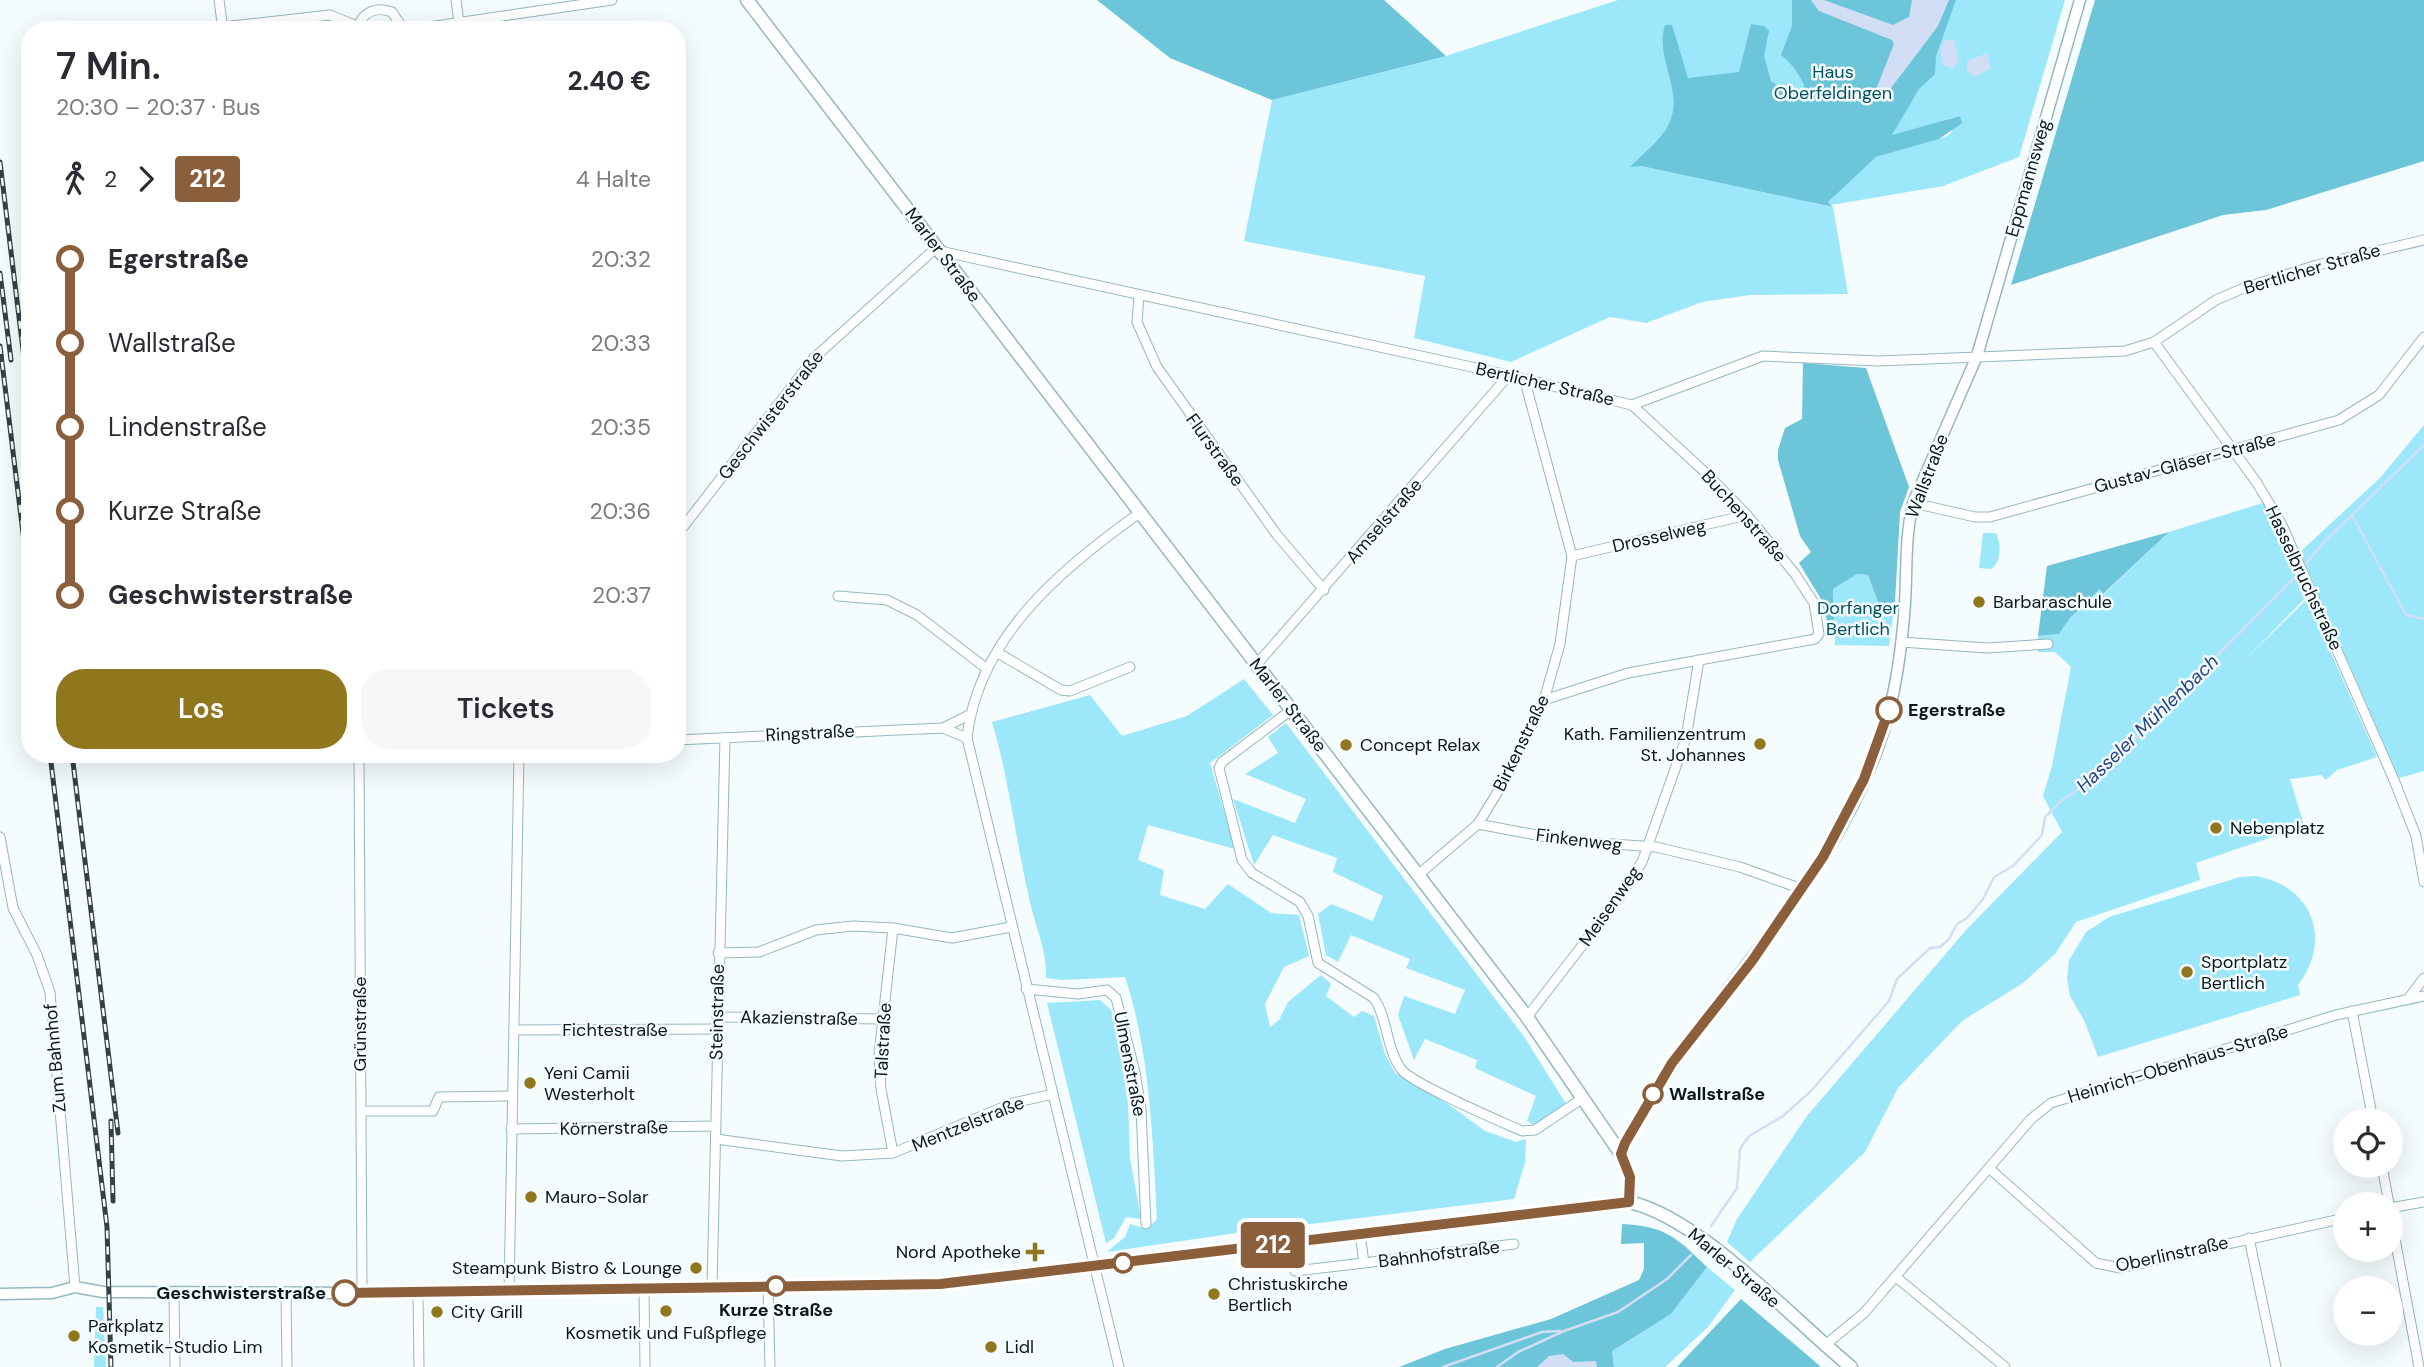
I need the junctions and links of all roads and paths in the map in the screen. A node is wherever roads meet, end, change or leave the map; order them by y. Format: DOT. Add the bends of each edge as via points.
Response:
graph roads {
  1 [pos="219,0"];
  2 [pos="456,0"];
  3 [pos="612,0"];
  4 [pos="747,0"];
  5 [pos="2080,0"];
  6 [pos="377,4"];
  7 [pos="222,21"];
  8 [pos="281,21"];
  9 [pos="342,21"];
  10 [pos="361,21"];
  11 [pos="400,21"];
  12 [pos="459,21"];
  13 [pos="489,21"];
  14 [pos="2424,240"];
  15 [pos="938,249"];
  16 [pos="1139,295"];
  17 [pos="2424,337"];
  18 [pos="2154,342"];
  19 [pos="1977,356"];
  20 [pos="1509,375"];
  21 [pos="1529,379"];
  22 [pos="1632,405"];
  23 [pos="2232,448"];
  24 [pos="1913,503"];
  25 [pos="1141,512"];
  26 [pos="1747,515"];
  27 [pos="686,523"];
  28 [pos="1572,556"];
  29 [pos="1324,590"];
  30 [pos="838,596"];
  31 [pos="1901,642"];
  32 [pos="2048,644"];
  33 [pos="998,653"];
  34 [pos="1699,660"];
  35 [pos="1257,664"];
  36 [pos="1130,667"];
  37 [pos="987,668"];
  38 [pos="1544,700"];
  39 [pos="1291,710"];
  40 [pos="969,715"];
  41 [pos="943,728"];
  42 [pos="725,738"];
  43 [pos="967,738"];
  44 [pos="686,740"];
  45 [pos="359,763"];
  46 [pos="519,763"];
  47 [pos="1478,824"];
  48 [pos="2420,835"];
  49 [pos="0,837"];
  50 [pos="1647,847"];
  51 [pos="1418,875"];
  52 [pos="2424,882"];
  53 [pos="1802,889"];
  54 [pos="1011,927"];
  55 [pos="893,928"];
  56 [pos="718,953"];
  57 [pos="2424,978"];
  58 [pos="1026,989"];
  59 [pos="2424,996"];
  60 [pos="2408,1000"];
  61 [pos="2352,1011"];
  62 [pos="717,1017"];
  63 [pos="1527,1017"];
  64 [pos="881,1019"];
  65 [pos="717,1029"];
  66 [pos="514,1030"];
  67 [pos="1053,1094"];
  68 [pos="512,1096"];
  69 [pos="1583,1098"];
  70 [pos="2371,1108"];
  71 [pos="361,1111"];
  72 [pos="716,1126"];
  73 [pos="512,1129"];
  74 [pos="716,1139"];
  75 [pos="893,1153"];
  76 [pos="1621,1154"];
  77 [pos="1990,1169"];
  78 [pos="1629,1202"];
  79 [pos="2424,1202"];
  80 [pos="2403,1206"];
  81 [pos="2333,1220"];
  82 [pos="1146,1224"];
  83 [pos="1360,1234"];
  84 [pos="2249,1238"];
  85 [pos="1514,1244"];
  86 [pos="2401,1262"];
  87 [pos="1364,1263"];
  88 [pos="1095,1267"];
  89 [pos="1295,1271"];
  90 [pos="1896,1277"];
  91 [pos="768,1286"];
  92 [pos="75,1287"];
  93 [pos="712,1287"];
  94 [pos="644,1288"];
  95 [pos="418,1292"];
  96 [pos="509,1292"];
  97 [pos="174,1293"];
  98 [pos="286,1293"];
  99 [pos="362,1293"];
  100 [pos="0,1294"];
  101 [pos="1824,1346"];
  102 [pos="2420,1350"];
  103 [pos="175,1367"];
  104 [pos="287,1367"];
  105 [pos="419,1367"];
  106 [pos="645,1367"];
  107 [pos="770,1367"];
  108 [pos="1119,1367"];
  109 [pos="1851,1367"];
  110 [pos="2006,1367"];
  111 [pos="2276,1367"];
  112 [pos="2419,1367"];
  1 -- 7 [label="street"];
  2 -- 12 [label="street"];
  3 -- 13 [label="street"];
  4 -- 15 [label="main road, Marler Straße"];
  5 -- 19 [label="street, Eppmannsweg"];
  6 -- 10 [label="street"];
  6 -- 11 [label="street"];
  8 -- 9 [label="street" via="330,15"];
  14 -- 18 [label="street, Bertlicher Straße" via="2244,288 2216,300"];
  15 -- 16 [label="street, Bertlicher Straße"];
  15 -- 25 [label="main road, Marler Straße"];
  15 -- 27 [label="street, Geschwisterstraße" via="814,358"];
  16 -- 20 [label="street, Bertlicher Straße"];
  16 -- 29 [label="street, Flurstraße" via="1137,322 1157,367 1277,535"];
  17 -- 23 [label="street, Gustav-Gläser-Straße" via="2393,379 2362,407 2310,431"];
  18 -- 19 [label="street, Bertlicher Straße" via="2125,351"];
  18 -- 23 [label="street, Hasselbruchstraße"];
  19 -- 22 [label="street, Bertlicher Straße" via="1879,361 1763,356"];
  19 -- 24 [label="street, Wallstraße"];
  20 -- 21 [label="street, Bertlicher Straße"];
  20 -- 29 [label="street, Amselstraße"];
  21 -- 22 [label="street, Bertlicher Straße"];
  21 -- 28 [label="street, Birkenstraße" via="1535,425"];
  22 -- 26 [label="street, Buchenstraße"];
  23 -- 24 [label="street, Gustav-Gläser-Straße" via="1990,517"];
  23 -- 48 [label="street, Hasselbruchstraße" via="2269,501"];
  24 -- 31 [label="street, Wallstraße"];
  25 -- 33 [label="street" via="1054,580 1027,609"];
  25 -- 35 [label="main road, Marler Straße"];
  26 -- 28 [label="street, Drosselweg"];
  26 -- 34 [label="street, Buchenstraße" via="1814,603 1819,634 1809,640"];
  28 -- 38 [label="street, Birkenstraße" via="1560,643"];
  29 -- 35 [label="street, Amselstraße"];
  30 -- 37 [label="street" via="887,600"];
  31 -- 32 [label="street" via="1987,649"];
  31 -- 53 [label="street, Wallstraße" via="1874,756 1844,820"];
  33 -- 36 [label="street" via="1060,690 1070,691"];
  33 -- 37 [label="street"];
  34 -- 38 [label="street" via="1629,673"];
  34 -- 50 [label="street, Meisenweg" via="1686,738"];
  35 -- 39 [label="main road, Marler Straße"];
  37 -- 40 [label="street"];
  38 -- 47 [label="street, Birkenstraße"];
  39 -- 51 [label="main road, Marler Straße"];
  39 -- 69 [label="street" via="1219,768 1242,860 1252,873 1300,902 1308,916 1318,963 1374,998 1403,1071 1439,1092 1522,1131 1535,1130"];
  40 -- 41 [label="street, Ringstraße"];
  40 -- 43 [label="street"];
  41 -- 42 [label="street, Ringstraße"];
  41 -- 43 [label="street, Ringstraße"];
  42 -- 44 [label="street, Ringstraße"];
  42 -- 56 [label="street, Steinstraße"];
  43 -- 54 [label="street"];
  45 -- 71 [label="street, Grünstraße"];
  46 -- 66 [label="street"];
  47 -- 50 [label="street, Finkenweg" via="1568,841"];
  47 -- 51 [label="street, Birkenstraße"];
  48 -- 52 [label="street, Hasselbruchstraße"];
  49 -- 92 [label="street, Zum Bahnhof" via="13,908 50,992"];
  50 -- 53 [label="street, Finkenweg" via="1740,867"];
  50 -- 63 [label="street, Meisenweg" via="1634,877"];
  51 -- 63 [label="main road, Marler Straße"];
  53 -- 76 [label="street, Wallstraße" via="1668,1070"];
  54 -- 55 [label="street" via="952,938"];
  54 -- 58 [label="street"];
  55 -- 56 [label="street" via="816,930 759,952"];
  55 -- 64 [label="street, Talstraße"];
  56 -- 62 [label="street, Steinstraße"];
  57 -- 60 [label="street"];
  58 -- 67 [label="street"];
  58 -- 82 [label="street, Ulmenstraße" via="1113,992 1141,1109"];
  59 -- 60 [label="street, Heinrich-Obenhaus-Straße"];
  60 -- 61 [label="street, Heinrich-Obenhaus-Straße"];
  61 -- 70 [label="street"];
  61 -- 77 [label="street, Heinrich-Obenhaus-Straße" via="2052,1103 2031,1119"];
  62 -- 64 [label="street, Akazienstraße"];
  62 -- 65 [label="street, Steinstraße"];
  63 -- 69 [label="main road, Marler Straße"];
  64 -- 75 [label="street, Talstraße" via="881,1089"];
  65 -- 66 [label="street, Fichtestraße"];
  65 -- 72 [label="street, Steinstraße"];
  66 -- 68 [label="street"];
  67 -- 75 [label="street, Mentzelstraße" via="1013,1102"];
  67 -- 88 [label="street"];
  68 -- 71 [label="street" via="439,1097 433,1111"];
  68 -- 73 [label="street"];
  69 -- 76 [label="main road, Marler Straße"];
  71 -- 99 [label="street, Grünstraße"];
  72 -- 73 [label="street, Körnerstraße"];
  72 -- 74 [label="street, Steinstraße"];
  73 -- 96 [label="street"];
  74 -- 75 [label="street, Mentzelstraße" via="842,1156"];
  74 -- 93 [label="street, Steinstraße"];
  76 -- 78 [label="main road, Marler Straße" via="1630,1177"];
  77 -- 84 [label="street, Oberlinstraße" via="2096,1263 2108,1268"];
  77 -- 90 [label="street, Heinrich-Obenhaus-Straße"];
  78 -- 83 [label="street, Bahnhofstraße"];
  78 -- 101 [label="main road, Marler Straße" via="1690,1230"];
  79 -- 80 [label="street"];
  81 -- 84 [label="street, Oberlinstraße"];
  83 -- 87 [label="street, Bahnhofstraße"];
  83 -- 88 [label="street, Bahnhofstraße"];
  84 -- 111 [label="street"];
  85 -- 87 [label="street, Bahnhofstraße"];
  86 -- 102 [label="street"];
  87 -- 89 [label="street, Bahnhofstraße"];
  88 -- 91 [label="street, Bahnhofstraße" via="940,1284"];
  88 -- 108 [label="street"];
  90 -- 101 [label="street, Heinrich-Obenhaus-Straße" via="1864,1313"];
  90 -- 110 [label="street"];
  91 -- 93 [label="street, Bahnhofstraße"];
  91 -- 107 [label="street"];
  92 -- 97 [label="street, Bahnhofstraße"];
  92 -- 100 [label="street, Bahnhofstraße" via="52,1293"];
  93 -- 94 [label="street, Bahnhofstraße"];
  94 -- 96 [label="street, Bahnhofstraße"];
  94 -- 106 [label="street"];
  95 -- 96 [label="street, Bahnhofstraße"];
  95 -- 99 [label="street, Bahnhofstraße"];
  95 -- 105 [label="street"];
  97 -- 98 [label="street, Bahnhofstraße"];
  97 -- 103 [label="street"];
  98 -- 99 [label="street, Bahnhofstraße"];
  98 -- 104 [label="street"];
  101 -- 109 [label="main road, Marler Straße"];
  102 -- 112 [label="street"];
}
